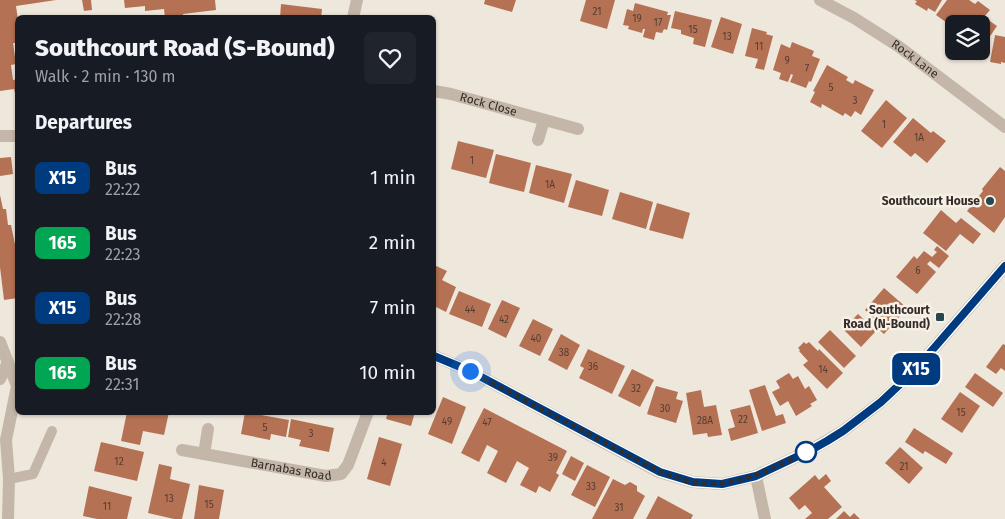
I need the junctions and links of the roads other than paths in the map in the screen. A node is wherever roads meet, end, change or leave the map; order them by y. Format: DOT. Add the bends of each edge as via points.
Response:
graph roads {
  1 [pos="357,0"];
  2 [pos="820,0"];
  3 [pos="354,15"];
  4 [pos="436,91"];
  5 [pos="544,120"];
  6 [pos="1005,127"];
  7 [pos="578,130"];
  8 [pos="0,136"];
  9 [pos="15,136"];
  10 [pos="538,140"];
  11 [pos="1005,266"];
  12 [pos="0,342"];
  13 [pos="436,357"];
  14 [pos="8,360"];
  15 [pos="0,379"];
  16 [pos="15,380"];
  17 [pos="15,396"];
  18 [pos="367,415"];
  19 [pos="0,423"];
  20 [pos="208,429"];
  21 [pos="52,432"];
  22 [pos="6,440"];
  23 [pos="182,450"];
  24 [pos="204,454"];
  25 [pos="756,476"];
  26 [pos="9,478"];
  27 [pos="8,519"];
  28 [pos="765,519"];
  1 -- 3 [label="street"];
  2 -- 6 [label="street, Rock Lane" via="898,46"];
  4 -- 5 [label="street, Rock Close"];
  5 -- 7 [label="street, Rock Close"];
  5 -- 10 [label="street"];
  8 -- 9 [label="street"];
  11 -- 25 [label="street" via="915,370 881,402 827,441"];
  12 -- 14 [label="street"];
  13 -- 25 [label="street" via="478,375 660,472 693,482 722,484"];
  14 -- 15 [label="street"];
  14 -- 16 [label="street"];
  17 -- 22 [label="street"];
  18 -- 24 [label="street, Barnabas Road" via="348,465 341,474 326,476"];
  19 -- 22 [label="street"];
  20 -- 24 [label="street"];
  21 -- 26 [label="lane" via="33,474"];
  22 -- 26 [label="street"];
  23 -- 24 [label="street, Barnabas Road"];
  25 -- 28 [label="street"];
  26 -- 27 [label="street"];
}
